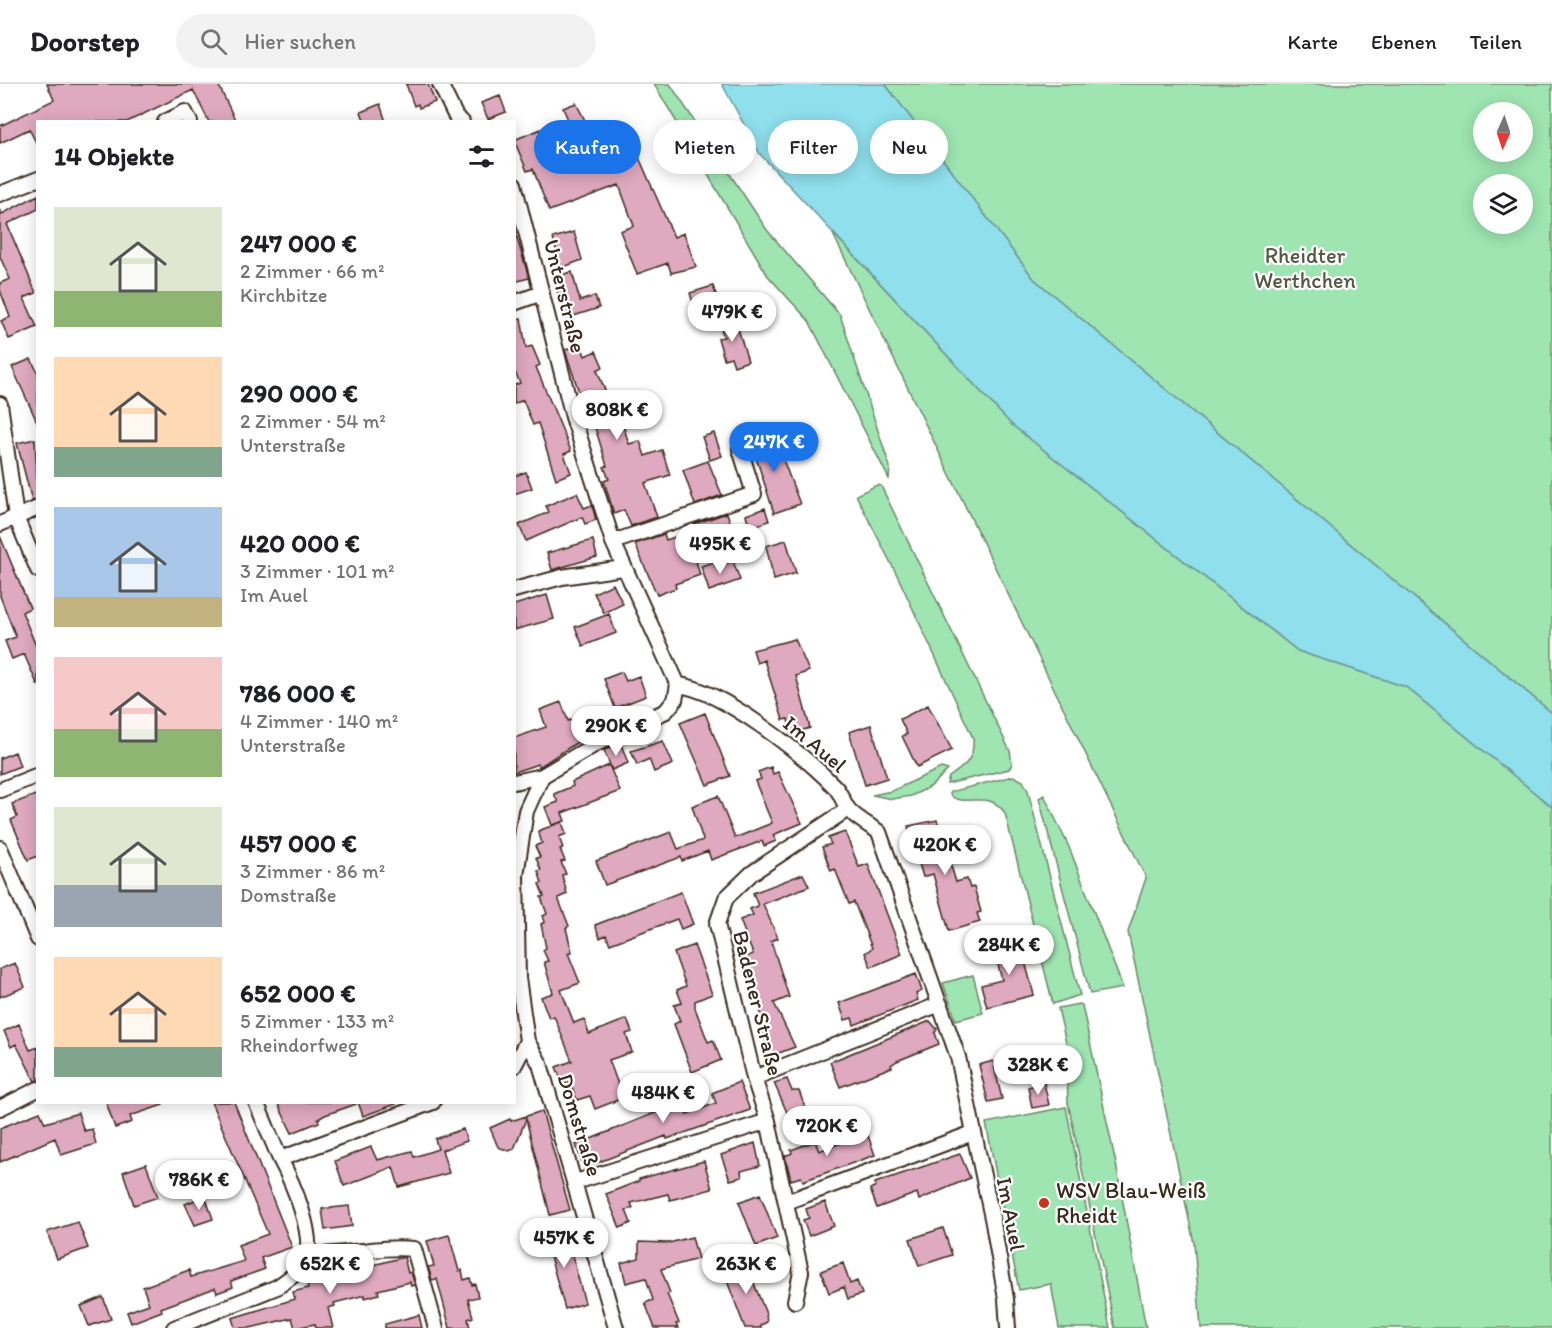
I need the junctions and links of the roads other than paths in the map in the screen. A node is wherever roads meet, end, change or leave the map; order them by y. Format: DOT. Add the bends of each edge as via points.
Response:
graph roads {
  1 [pos="440,84"];
  2 [pos="169,120"];
  3 [pos="189,120"];
  4 [pos="460,120"];
  5 [pos="36,180"];
  6 [pos="516,190"];
  7 [pos="0,194"];
  8 [pos="542,293"];
  9 [pos="516,302"];
  10 [pos="0,404"];
  11 [pos="740,449"];
  12 [pos="36,509"];
  13 [pos="16,517"];
  14 [pos="0,524"];
  15 [pos="613,542"];
  16 [pos="36,565"];
  17 [pos="623,568"];
  18 [pos="516,589"];
  19 [pos="678,684"];
  20 [pos="36,776"];
  21 [pos="542,777"];
  22 [pos="516,782"];
  23 [pos="0,790"];
  24 [pos="848,809"];
  25 [pos="0,848"];
  26 [pos="36,934"];
  27 [pos="940,1004"];
  28 [pos="527,1041"];
  29 [pos="516,1062"];
  30 [pos="754,1078"];
  31 [pos="36,1090"];
  32 [pos="257,1104"];
  33 [pos="428,1104"];
  34 [pos="0,1108"];
  35 [pos="768,1121"];
  36 [pos="973,1133"];
  37 [pos="280,1160"];
  38 [pos="576,1182"];
  39 [pos="786,1202"];
  40 [pos="306,1255"];
  41 [pos="795,1301"];
  42 [pos="174,1328"];
  43 [pos="436,1328"];
  44 [pos="616,1328"];
  45 [pos="1008,1328"];
  1 -- 4 [label="street"];
  2 -- 3 [label="street" via="185,112"];
  5 -- 7 [label="street"];
  6 -- 8 [label="street, Unterstraße"];
  8 -- 9 [label="street"];
  8 -- 15 [label="street, Unterstraße" via="573,417"];
  10 -- 13 [label="street"];
  11 -- 15 [label="street" via="754,494"];
  12 -- 13 [label="street"];
  13 -- 14 [label="street"];
  13 -- 16 [label="street"];
  15 -- 17 [label="street, Unterstraße"];
  17 -- 18 [label="street" via="562,577"];
  17 -- 19 [label="street, Unterstraße"];
  19 -- 21 [label="street" via="675,700 666,711 594,745"];
  19 -- 24 [label="street, Im Auel" via="705,692 750,718 836,788"];
  20 -- 23 [label="street"];
  21 -- 22 [label="street"];
  21 -- 28 [label="street" via="525,811 516,875 518,978"];
  24 -- 27 [label="street, Im Auel" via="879,832"];
  24 -- 30 [label="street, Badener Straße" via="752,873 726,898 717,924"];
  25 -- 26 [label="street"];
  27 -- 30 [label="street"];
  27 -- 36 [label="street, Im Auel" via="958,1057"];
  28 -- 29 [label="street"];
  28 -- 38 [label="street, Domstraße" via="540,1064"];
  30 -- 35 [label="street, Badener Straße"];
  31 -- 34 [label="street"];
  32 -- 37 [label="street"];
  33 -- 37 [label="street"];
  35 -- 38 [label="street"];
  35 -- 39 [label="street, Badener Straße"];
  36 -- 39 [label="street"];
  36 -- 45 [label="street, Im Auel" via="993,1223"];
  37 -- 40 [label="street" via="294,1186 308,1246"];
  38 -- 44 [label="street, Domstraße"];
  39 -- 41 [label="street, Badener Straße" via="801,1272"];
  40 -- 42 [label="street" via="299,1269 277,1287"];
  40 -- 43 [label="street" via="395,1247 414,1250"];
}
